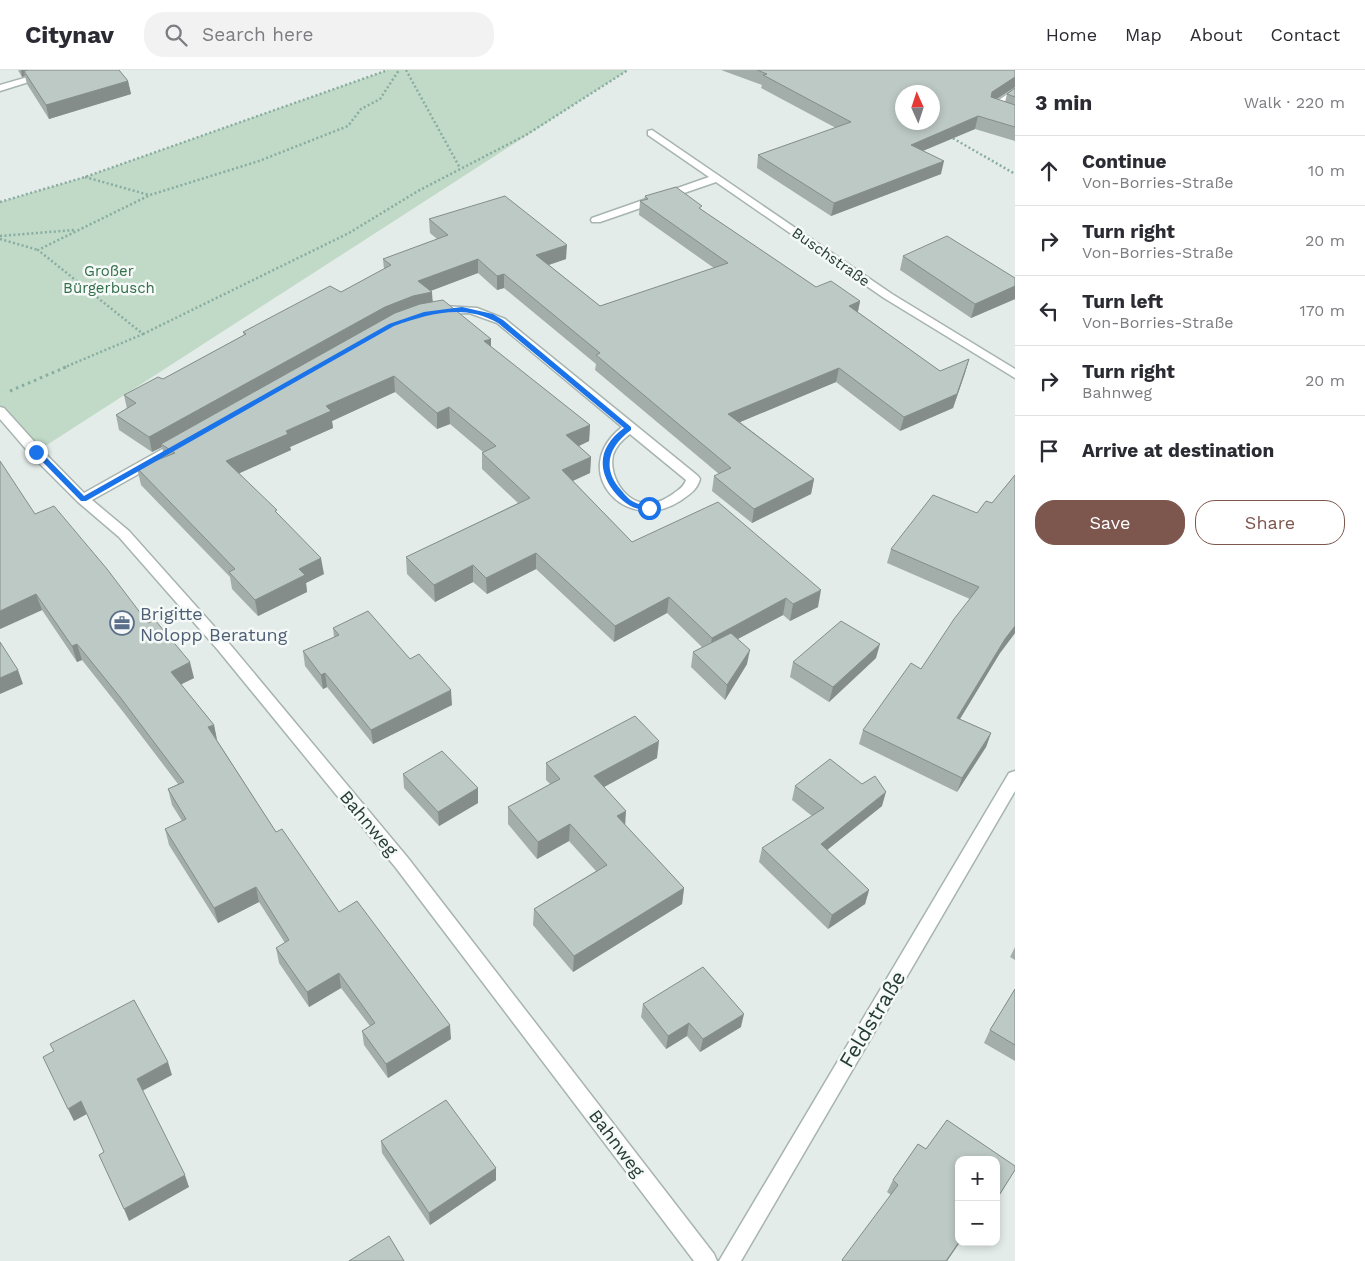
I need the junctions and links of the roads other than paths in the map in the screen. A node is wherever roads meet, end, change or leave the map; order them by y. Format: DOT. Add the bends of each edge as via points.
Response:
graph roads {
  1 [pos="62,70"];
  2 [pos="0,88"];
  3 [pos="1015,92"];
  4 [pos="1008,113"];
  5 [pos="652,133"];
  6 [pos="716,178"];
  7 [pos="596,220"];
  8 [pos="424,314"];
  9 [pos="1015,374"];
  10 [pos="0,411"];
  11 [pos="629,428"];
  12 [pos="195,436"];
  13 [pos="83,499"];
  14 [pos="1015,777"];
  15 [pos="707,1261"];
  16 [pos="729,1261"];
  1 -- 2 [label="street"];
  3 -- 4 [label="street" via="993,108"];
  5 -- 6 [label="street, Buschstraße"];
  6 -- 7 [label="street"];
  6 -- 9 [label="street, Buschstraße" via="888,296"];
  8 -- 11 [label="street" via="462,308 501,321"];
  10 -- 13 [label="street, Bahnweg"];
  11 -- 11 [label="street" via="693,479 691,486 658,507 635,505 626,500 610,483 605,465 611,446"];
  12 -- 13 [label="street"];
  13 -- 15 [label="street, Bahnweg" via="124,534 223,646 402,863"];
  14 -- 16 [label="street, Feldstraße"];
}
